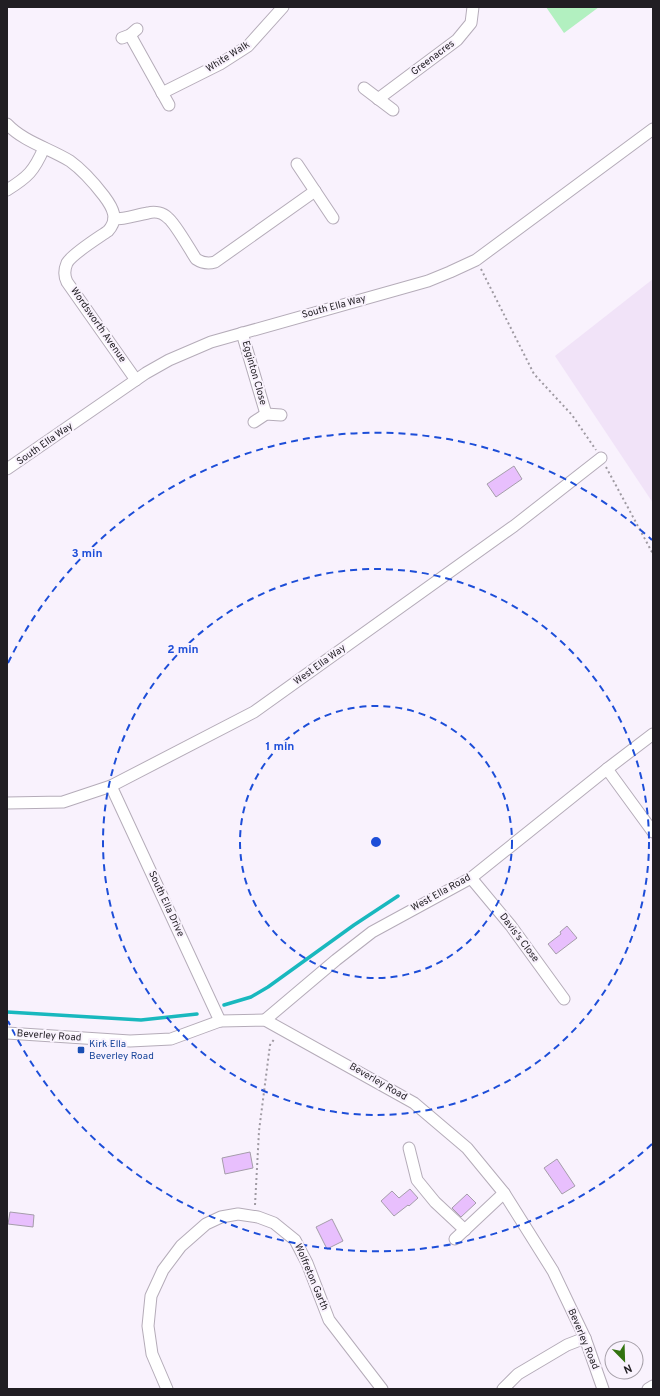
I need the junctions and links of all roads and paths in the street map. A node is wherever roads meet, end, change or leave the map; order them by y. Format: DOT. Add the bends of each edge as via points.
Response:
graph roads {
  1 [pos="283,7"];
  2 [pos="473,7"];
  3 [pos="130,34"];
  4 [pos="364,88"];
  5 [pos="162,93"];
  6 [pos="378,99"];
  7 [pos="169,105"];
  8 [pos="393,110"];
  9 [pos="7,124"];
  10 [pos="653,129"];
  11 [pos="44,148"];
  12 [pos="297,164"];
  13 [pos="7,190"];
  14 [pos="315,191"];
  15 [pos="333,218"];
  16 [pos="114,219"];
  17 [pos="476,260"];
  18 [pos="242,333"];
  19 [pos="136,380"];
  20 [pos="266,414"];
  21 [pos="281,415"];
  22 [pos="254,422"];
  23 [pos="601,458"];
  24 [pos="7,470"];
  25 [pos="653,554"];
  26 [pos="653,734"];
  27 [pos="607,769"];
  28 [pos="111,786"];
  29 [pos="7,803"];
  30 [pos="653,832"];
  31 [pos="471,878"];
  32 [pos="564,999"];
  33 [pos="265,1020"];
  34 [pos="220,1022"];
  35 [pos="283,1029"];
  36 [pos="7,1034"];
  37 [pos="414,1155"];
  38 [pos="504,1193"];
  39 [pos="255,1216"];
  40 [pos="465,1230"];
  41 [pos="455,1239"];
  42 [pos="585,1338"];
  43 [pos="653,1386"];
  44 [pos="167,1389"];
  45 [pos="382,1389"];
  46 [pos="503,1389"];
  47 [pos="603,1389"];
  48 [pos="648,1389"];
  1 -- 5 [label="street, White Walk" via="248,46 220,64"];
  2 -- 6 [label="street, Greenacres" via="471,23 457,40"];
  3 -- 5 [label="street"];
  4 -- 6 [label="street"];
  5 -- 7 [label="street"];
  6 -- 8 [label="street"];
  9 -- 11 [label="street" via="26,139"];
  10 -- 17 [label="street, South Ella Way"];
  11 -- 13 [label="street" via="30,173"];
  11 -- 16 [label="street" via="70,161 86,174 112,208"];
  12 -- 14 [label="street"];
  14 -- 15 [label="street"];
  14 -- 16 [label="street" via="211,263 202,263 196,259 170,219 163,215 147,213"];
  16 -- 19 [label="street, Wordsworth Avenue" via="108,231 69,261 65,273 67,282"];
  17 -- 18 [label="street, South Ella Way" via="428,281"];
  17 -- 23 [label="path" via="534,374 572,415"];
  18 -- 19 [label="street, South Ella Way" via="189,350"];
  18 -- 20 [label="street, Egginton Close"];
  19 -- 24 [label="street, South Ella Way"];
  20 -- 21 [label="street, Egginton Close"];
  20 -- 22 [label="street, Egginton Close"];
  23 -- 25 [label="path"];
  23 -- 28 [label="street, West Ella Way" via="514,526 254,712"];
  26 -- 27 [label="street, West Ella Road"];
  27 -- 30 [label="street"];
  27 -- 31 [label="street, West Ella Road"];
  28 -- 29 [label="street, West Ella Way" via="64,802"];
  28 -- 34 [label="street, South Ella Drive"];
  31 -- 32 [label="street, Davis's Close" via="511,926"];
  31 -- 33 [label="street, West Ella Road" via="372,932"];
  33 -- 34 [label="street, Beverley Road"];
  33 -- 35 [label="street, Beverley Road"];
  34 -- 36 [label="street, Beverley Road" via="171,1039 130,1041"];
  35 -- 38 [label="street, Beverley Road" via="414,1103 467,1148"];
  35 -- 39 [label="path" via="270,1045 259,1131"];
  37 -- 40 [label="street" via="417,1180 435,1202"];
  38 -- 40 [label="street"];
  38 -- 42 [label="street, Beverley Road" via="553,1271"];
  39 -- 44 [label="street, Wolfreton Garth" via="238,1214 206,1224 181,1246 163,1270 151,1296 148,1326 152,1354"];
  39 -- 45 [label="street, Wolfreton Garth" via="274,1223 295,1240 307,1263 329,1320"];
  40 -- 41 [label="street"];
  42 -- 46 [label="street" via="567,1345 518,1374"];
  42 -- 47 [label="street, Beverley Road"];
  43 -- 48 [label="street"];
}
